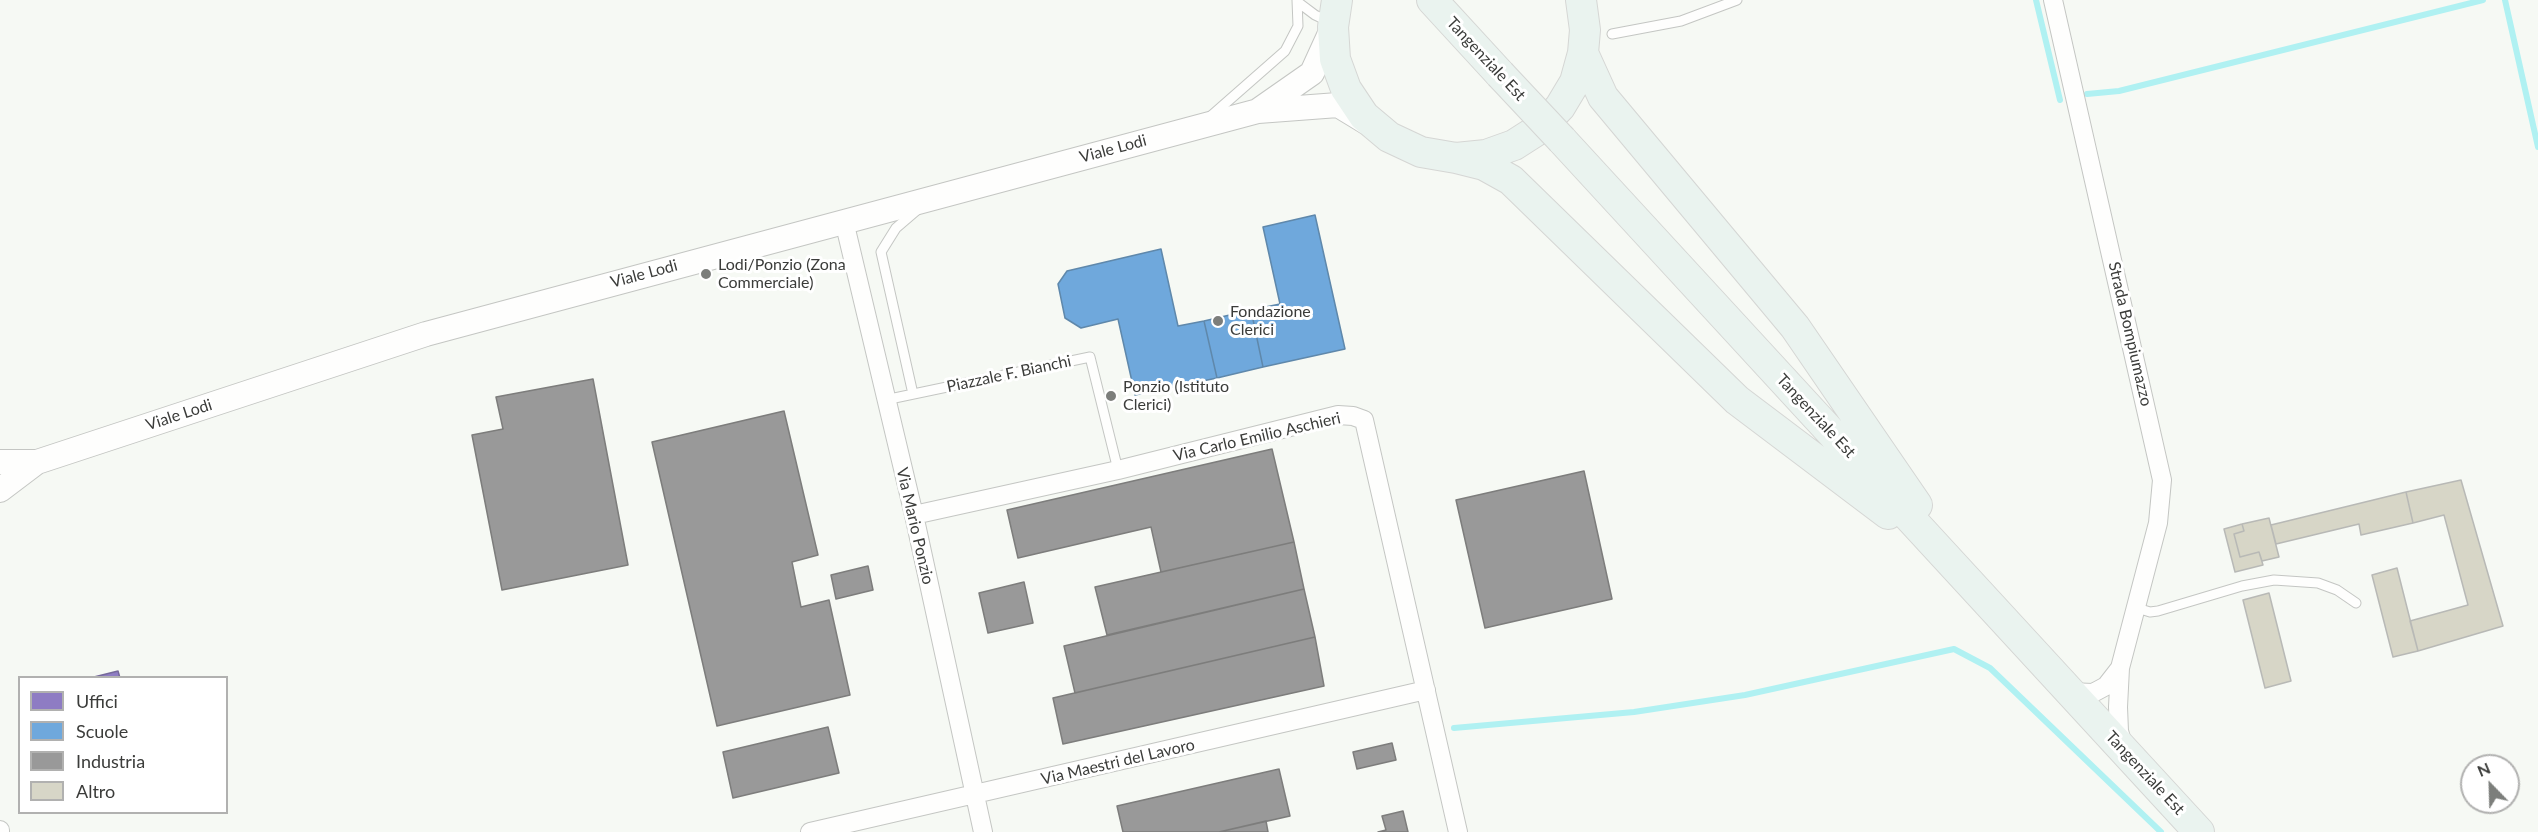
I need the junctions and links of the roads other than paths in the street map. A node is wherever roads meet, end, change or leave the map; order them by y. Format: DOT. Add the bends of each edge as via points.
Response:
graph roads {
  1 [pos="1432,0"];
  2 [pos="1737,0"];
  3 [pos="2053,0"];
  4 [pos="1298,2"];
  5 [pos="1583,2"];
  6 [pos="1334,12"];
  7 [pos="1612,34"];
  8 [pos="1584,53"];
  9 [pos="1258,111"];
  10 [pos="1195,128"];
  11 [pos="1389,137"];
  12 [pos="1456,158"];
  13 [pos="932,198"];
  14 [pos="844,221"];
  15 [pos="913,394"];
  16 [pos="885,400"];
  17 [pos="0,462"];
  18 [pos="37,462"];
  19 [pos="1118,470"];
  20 [pos="0,490"];
  21 [pos="914,515"];
  22 [pos="1931,542"];
  23 [pos="2356,603"];
  24 [pos="2137,608"];
  25 [pos="2120,668"];
  26 [pos="1426,690"];
  27 [pos="2069,692"];
  28 [pos="2124,751"];
  29 [pos="975,795"];
  30 [pos="810,832"];
  31 [pos="983,832"];
  32 [pos="1458,832"];
  33 [pos="2199,832"];
  1 -- 22 [label="main road, Tangenziale Est, bridge"];
  2 -- 7 [label="lane" via="1681,21"];
  3 -- 24 [label="street, Strada Bompiumazzo" via="2162,480 2158,523"];
  4 -- 6 [label="lane" via="1315,15"];
  4 -- 10 [label="lane" via="1298,26 1285,51"];
  5 -- 8 [label="main road"];
  6 -- 9 [label="street, Viale Lodi" via="1312,73"];
  6 -- 11 [label="main road" via="1335,59 1346,89 1364,116"];
  8 -- 12 [label="main road" via="1560,108 1539,129 1514,145 1486,155"];
  8 -- 22 [label="main road" via="1603,97 1795,327 1915,500"];
  9 -- 10 [label="street, Viale Lodi"];
  9 -- 11 [label="street, Viale Lodi" via="1338,105"];
  10 -- 13 [label="street, Viale Lodi"];
  11 -- 12 [label="main road" via="1421,152"];
  12 -- 22 [label="main road" via="1484,165 1511,180 1737,400 1867,500"];
  13 -- 14 [label="street, Viale Lodi"];
  13 -- 15 [label="lane" via="896,228 881,252"];
  14 -- 16 [label="street, Via Mario Ponzio"];
  14 -- 18 [label="street, Viale Lodi" via="426,334"];
  15 -- 16 [label="lane, Piazzale F. Bianchi"];
  15 -- 19 [label="lane, Piazzale F. Bianchi" via="1090,357"];
  16 -- 21 [label="street, Via Mario Ponzio"];
  17 -- 18 [label="street, Viale Lodi"];
  18 -- 20 [label="street, Viale Lodi"];
  19 -- 21 [label="street, Via Carlo Emilio Aschieri"];
  19 -- 26 [label="street, Via Carlo Emilio Aschieri" via="1338,415 1364,420"];
  21 -- 29 [label="street, Via Mario Ponzio"];
  22 -- 27 [label="main road, Tangenziale Est"];
  23 -- 24 [label="lane" via="2318,583 2274,579 2158,611"];
  24 -- 25 [label="street, Strada Bompiumazzo"];
  25 -- 27 [label="street" via="2106,686 2093,693"];
  25 -- 28 [label="street" via="2119,731"];
  26 -- 29 [label="street, Via Maestri del Lavoro"];
  26 -- 32 [label="street, Via Carlo Emilio Aschieri"];
  27 -- 28 [label="main road, Tangenziale Est"];
  28 -- 33 [label="main road, Tangenziale Est"];
  29 -- 30 [label="street, Via Maestri del Lavoro"];
  29 -- 31 [label="street, Via Mario Ponzio"];
}
